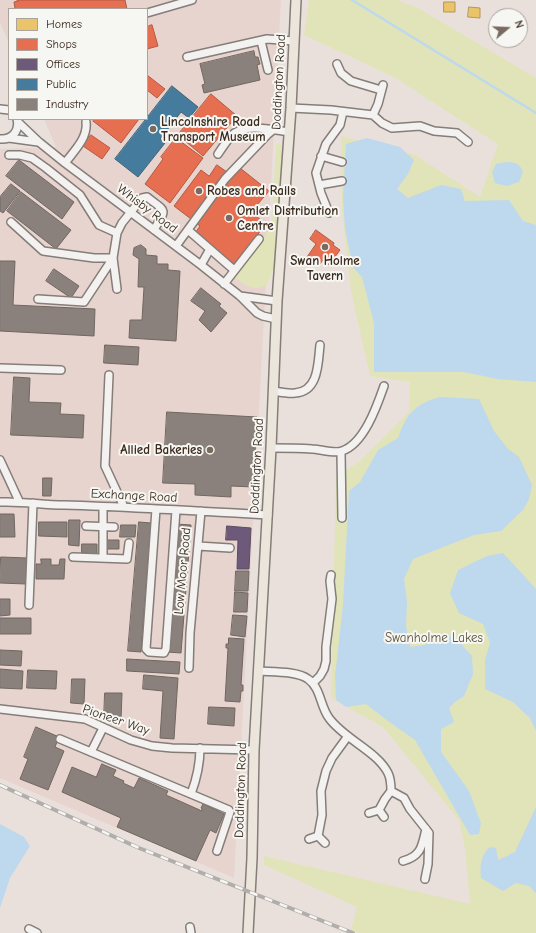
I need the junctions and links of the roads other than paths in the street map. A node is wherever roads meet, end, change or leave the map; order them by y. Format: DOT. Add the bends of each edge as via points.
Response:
graph roads {
  1 [pos="192,0"];
  2 [pos="296,0"];
  3 [pos="148,12"];
  4 [pos="260,41"];
  5 [pos="294,41"];
  6 [pos="187,57"];
  7 [pos="337,64"];
  8 [pos="268,70"];
  9 [pos="0,102"];
  10 [pos="291,108"];
  11 [pos="5,109"];
  12 [pos="343,112"];
  13 [pos="373,116"];
  14 [pos="18,121"];
  15 [pos="86,122"];
  16 [pos="273,130"];
  17 [pos="289,132"];
  18 [pos="9,138"];
  19 [pos="0,139"];
  20 [pos="39,142"];
  21 [pos="468,142"];
  22 [pos="218,154"];
  23 [pos="9,155"];
  24 [pos="321,156"];
  25 [pos="342,162"];
  26 [pos="65,163"];
  27 [pos="342,181"];
  28 [pos="320,185"];
  29 [pos="131,211"];
  30 [pos="329,213"];
  31 [pos="11,222"];
  32 [pos="154,230"];
  33 [pos="188,230"];
  34 [pos="117,233"];
  35 [pos="259,239"];
  36 [pos="176,246"];
  37 [pos="210,249"];
  38 [pos="113,258"];
  39 [pos="201,264"];
  40 [pos="234,270"];
  41 [pos="224,284"];
  42 [pos="117,289"];
  43 [pos="240,296"];
  44 [pos="38,299"];
  45 [pos="277,301"];
  46 [pos="276,319"];
  47 [pos="320,345"];
  48 [pos="0,368"];
  49 [pos="60,370"];
  50 [pos="109,374"];
  51 [pos="384,386"];
  52 [pos="273,391"];
  53 [pos="271,448"];
  54 [pos="341,452"];
  55 [pos="0,460"];
  56 [pos="19,501"];
  57 [pos="0,502"];
  58 [pos="33,503"];
  59 [pos="103,507"];
  60 [pos="124,507"];
  61 [pos="156,509"];
  62 [pos="176,510"];
  63 [pos="201,511"];
  64 [pos="268,515"];
  65 [pos="342,518"];
  66 [pos="86,526"];
  67 [pos="103,527"];
  68 [pos="114,527"];
  69 [pos="129,543"];
  70 [pos="198,546"];
  71 [pos="230,548"];
  72 [pos="73,557"];
  73 [pos="103,558"];
  74 [pos="331,575"];
  75 [pos="29,605"];
  76 [pos="189,668"];
  77 [pos="259,671"];
  78 [pos="313,683"];
  79 [pos="0,709"];
  80 [pos="103,728"];
  81 [pos="348,736"];
  82 [pos="60,739"];
  83 [pos="200,748"];
  84 [pos="254,750"];
  85 [pos="91,752"];
  86 [pos="391,791"];
  87 [pos="191,794"];
  88 [pos="379,810"];
  89 [pos="369,812"];
  90 [pos="384,817"];
  91 [pos="426,829"];
  92 [pos="318,836"];
  93 [pos="309,839"];
  94 [pos="325,843"];
  95 [pos="217,851"];
  96 [pos="403,861"];
  97 [pos="425,879"];
  98 [pos="29,930"];
  99 [pos="37,933"];
  100 [pos="248,933"];
  1 -- 3 [label="street"];
  2 -- 5 [label="main road, Doddington Road"];
  4 -- 5 [label="street"];
  4 -- 6 [label="street"];
  4 -- 8 [label="street"];
  5 -- 10 [label="main road, Doddington Road"];
  7 -- 13 [label="street" via="341,73 351,81 382,88"];
  9 -- 11 [label="street"];
  10 -- 12 [label="street"];
  10 -- 17 [label="main road, Doddington Road"];
  12 -- 13 [label="street"];
  12 -- 24 [label="street" via="340,125 326,144"];
  13 -- 21 [label="street" via="392,128 420,126 434,131 457,133"];
  14 -- 18 [label="street, Whisby Road" via="16,131"];
  14 -- 20 [label="street, Whisby Road"];
  15 -- 26 [label="street" via="87,129 83,139"];
  16 -- 17 [label="street"];
  16 -- 22 [label="street" via="241,130 232,135"];
  16 -- 33 [label="street" via="225,179"];
  17 -- 45 [label="main road, Doddington Road"];
  18 -- 19 [label="street"];
  18 -- 20 [label="street"];
  20 -- 26 [label="street, Whisby Road"];
  23 -- 34 [label="street" via="32,158 46,168 80,196 99,225"];
  24 -- 25 [label="street"];
  24 -- 28 [label="street" via="316,173"];
  26 -- 29 [label="street, Whisby Road"];
  27 -- 28 [label="street"];
  28 -- 30 [label="street"];
  29 -- 32 [label="street, Whisby Road"];
  29 -- 32 [label="street" via="142,198 147,197 162,209 163,216"];
  29 -- 34 [label="street"];
  31 -- 38 [label="street" via="43,251"];
  32 -- 36 [label="street, Whisby Road"];
  33 -- 36 [label="street"];
  33 -- 37 [label="street"];
  34 -- 38 [label="street"];
  35 -- 40 [label="street"];
  36 -- 39 [label="street, Whisby Road"];
  37 -- 39 [label="street"];
  37 -- 40 [label="street"];
  38 -- 42 [label="street"];
  38 -- 44 [label="street" via="84,302"];
  39 -- 41 [label="street, Whisby Road"];
  40 -- 41 [label="street"];
  41 -- 43 [label="street, Whisby Road"];
  43 -- 45 [label="street, Whisby Road"];
  43 -- 46 [label="street, Whisby Road" via="257,313"];
  45 -- 46 [label="main road, Doddington Road"];
  46 -- 52 [label="main road, Doddington Road"];
  47 -- 52 [label="street" via="318,370 314,382 306,390 296,393"];
  48 -- 49 [label="street"];
  50 -- 60 [label="street" via="105,466"];
  51 -- 54 [label="street" via="376,410 365,430 351,446"];
  52 -- 53 [label="main road, Doddington Road"];
  53 -- 54 [label="street"];
  53 -- 64 [label="main road, Doddington Road"];
  54 -- 65 [label="street"];
  55 -- 56 [label="street"];
  56 -- 57 [label="street, Exchange Road"];
  56 -- 58 [label="street, Exchange Road"];
  58 -- 59 [label="street, Exchange Road"];
  58 -- 75 [label="street"];
  59 -- 60 [label="street, Exchange Road"];
  59 -- 67 [label="street"];
  60 -- 61 [label="street, Exchange Road"];
  61 -- 62 [label="street, Exchange Road"];
  61 -- 62 [label="street" via="146,649 149,652 164,652 166,649"];
  62 -- 63 [label="street, Exchange Road"];
  63 -- 64 [label="street, Exchange Road"];
  63 -- 70 [label="street, Low Moor Road"];
  64 -- 77 [label="main road, Doddington Road"];
  66 -- 67 [label="street"];
  67 -- 68 [label="street"];
  67 -- 73 [label="street"];
  69 -- 73 [label="street" via="127,559"];
  70 -- 71 [label="street"];
  70 -- 76 [label="street, Low Moor Road"];
  72 -- 73 [label="street"];
  74 -- 78 [label="street" via="332,599 326,661 320,676"];
  77 -- 78 [label="street" via="303,676"];
  77 -- 84 [label="main road, Doddington Road"];
  78 -- 81 [label="street" via="326,714"];
  79 -- 80 [label="street, Pioneer Way" via="85,719"];
  80 -- 83 [label="street, Pioneer Way" via="152,746"];
  80 -- 85 [label="street"];
  81 -- 86 [label="street" via="381,763 388,774"];
  81 -- 92 [label="street" via="326,771"];
  82 -- 85 [label="street"];
  83 -- 84 [label="street, Pioneer Way"];
  83 -- 87 [label="street" via="198,774"];
  84 -- 100 [label="main road, Doddington Road"];
  85 -- 87 [label="street"];
  86 -- 88 [label="street"];
  86 -- 91 [label="street" via="404,798"];
  87 -- 95 [label="street" via="230,812"];
  88 -- 89 [label="street"];
  88 -- 90 [label="street"];
  91 -- 96 [label="street" via="418,854"];
  91 -- 97 [label="street" via="429,841"];
  92 -- 93 [label="street"];
  92 -- 94 [label="street"];
  98 -- 99 [label="street"];
}
